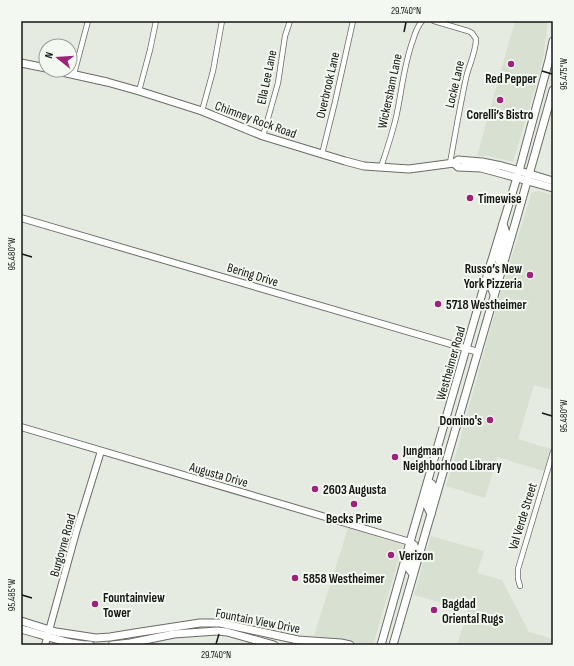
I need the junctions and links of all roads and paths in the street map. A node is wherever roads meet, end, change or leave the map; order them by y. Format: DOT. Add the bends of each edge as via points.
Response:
graph roads {
  1 [pos="88,21"];
  2 [pos="156,21"];
  3 [pos="222,21"];
  4 [pos="290,21"];
  5 [pos="354,21"];
  6 [pos="422,21"];
  7 [pos="434,21"];
  8 [pos="553,41"];
  9 [pos="78,59"];
  10 [pos="21,63"];
  11 [pos="38,66"];
  12 [pos="78,75"];
  13 [pos="553,90"];
  14 [pos="139,91"];
  15 [pos="202,111"];
  16 [pos="263,136"];
  17 [pos="322,154"];
  18 [pos="452,163"];
  19 [pos="382,168"];
  20 [pos="518,174"];
  21 [pos="528,178"];
  22 [pos="553,181"];
  23 [pos="553,188"];
  24 [pos="21,218"];
  25 [pos="503,224"];
  26 [pos="489,262"];
  27 [pos="504,263"];
  28 [pos="494,294"];
  29 [pos="466,348"];
  30 [pos="478,352"];
  31 [pos="21,427"];
  32 [pos="439,444"];
  33 [pos="101,451"];
  34 [pos="553,452"];
  35 [pos="428,482"];
  36 [pos="441,482"];
  37 [pos="431,514"];
  38 [pos="410,542"];
  39 [pos="413,574"];
  40 [pos="520,586"];
  41 [pos="21,621"];
  42 [pos="21,629"];
  43 [pos="228,629"];
  44 [pos="48,633"];
  45 [pos="128,634"];
  46 [pos="130,643"];
  47 [pos="298,643"];
  48 [pos="306,643"];
  49 [pos="44,645"];
  50 [pos="90,645"];
  51 [pos="112,645"];
  52 [pos="274,645"];
  53 [pos="350,645"];
  54 [pos="381,645"];
  55 [pos="393,645"];
  1 -- 9 [label="street"];
  2 -- 14 [label="street"];
  3 -- 15 [label="street" via="213,71"];
  4 -- 16 [label="street, Ella Lee Lane" via="278,83"];
  5 -- 17 [label="street, Overbrook Lane"];
  6 -- 19 [label="street, Wickersham Lane" via="409,50 397,113"];
  7 -- 18 [label="street, Locke Lane" via="468,31 476,39 462,96"];
  8 -- 20 [label="main road, Westheimer Road"];
  10 -- 11 [label="main road"];
  12 -- 14 [label="main road, Chimney Rock Road"];
  13 -- 21 [label="main road, Westheimer Road"];
  14 -- 15 [label="main road, Chimney Rock Road"];
  15 -- 16 [label="main road, Chimney Rock Road"];
  16 -- 17 [label="main road, Chimney Rock Road"];
  17 -- 19 [label="main road, Chimney Rock Road"];
  18 -- 19 [label="main road, Chimney Rock Road" via="409,169"];
  18 -- 20 [label="main road, Chimney Rock Road" via="458,167 481,165"];
  20 -- 21 [label="main road, Chimney Rock Road"];
  20 -- 25 [label="main road, Westheimer Road"];
  21 -- 22 [label="main road, Chimney Rock Road"];
  21 -- 23 [label="main road, Chimney Rock Road"];
  21 -- 27 [label="main road, Westheimer Road"];
  24 -- 29 [label="street, Bering Drive"];
  25 -- 26 [label="main road, Westheimer Road"];
  25 -- 27 [label="main road" via="506,233 498,259"];
  26 -- 28 [label="main road" via="495,270 491,287"];
  26 -- 29 [label="main road, Westheimer Road"];
  27 -- 28 [label="main road, Westheimer Road"];
  28 -- 30 [label="main road, Westheimer Road"];
  29 -- 30 [label="street, Bering Drive"];
  29 -- 32 [label="main road, Westheimer Road"];
  30 -- 36 [label="main road, Westheimer Road"];
  31 -- 33 [label="street, Augusta Drive"];
  32 -- 35 [label="main road, Westheimer Road"];
  32 -- 36 [label="main road" via="442,450 435,477"];
  33 -- 38 [label="street, Augusta Drive"];
  33 -- 44 [label="street, Burgoyne Road"];
  34 -- 40 [label="street, Val Verde Street" via="518,569"];
  35 -- 37 [label="main road" via="432,484 427,506"];
  35 -- 38 [label="main road, Westheimer Road"];
  36 -- 37 [label="main road, Westheimer Road"];
  37 -- 39 [label="main road, Westheimer Road"];
  38 -- 39 [label="main road" via="415,548 409,569"];
  38 -- 54 [label="main road, Westheimer Road"];
  39 -- 55 [label="main road, Westheimer Road"];
  41 -- 44 [label="main road, Fountain View Drive"];
  42 -- 44 [label="main road, Fountain View Drive"];
  43 -- 45 [label="main road, Fountain View Drive" via="220,623 200,623"];
  43 -- 46 [label="main road, Fountain View Drive" via="174,634"];
  43 -- 47 [label="main road, Fountain View Drive"];
  43 -- 52 [label="main road, Fountain View Drive"];
  44 -- 45 [label="main road, Fountain View Drive" via="96,638"];
  44 -- 49 [label="street, Burgoyne Road"];
  44 -- 50 [label="main road, Fountain View Drive" via="79,644"];
  45 -- 46 [label="main road"];
  46 -- 51 [label="main road, Fountain View Drive"];
  47 -- 48 [label="main road, Fountain View Drive"];
  48 -- 53 [label="main road, Fountain View Drive"];
}
